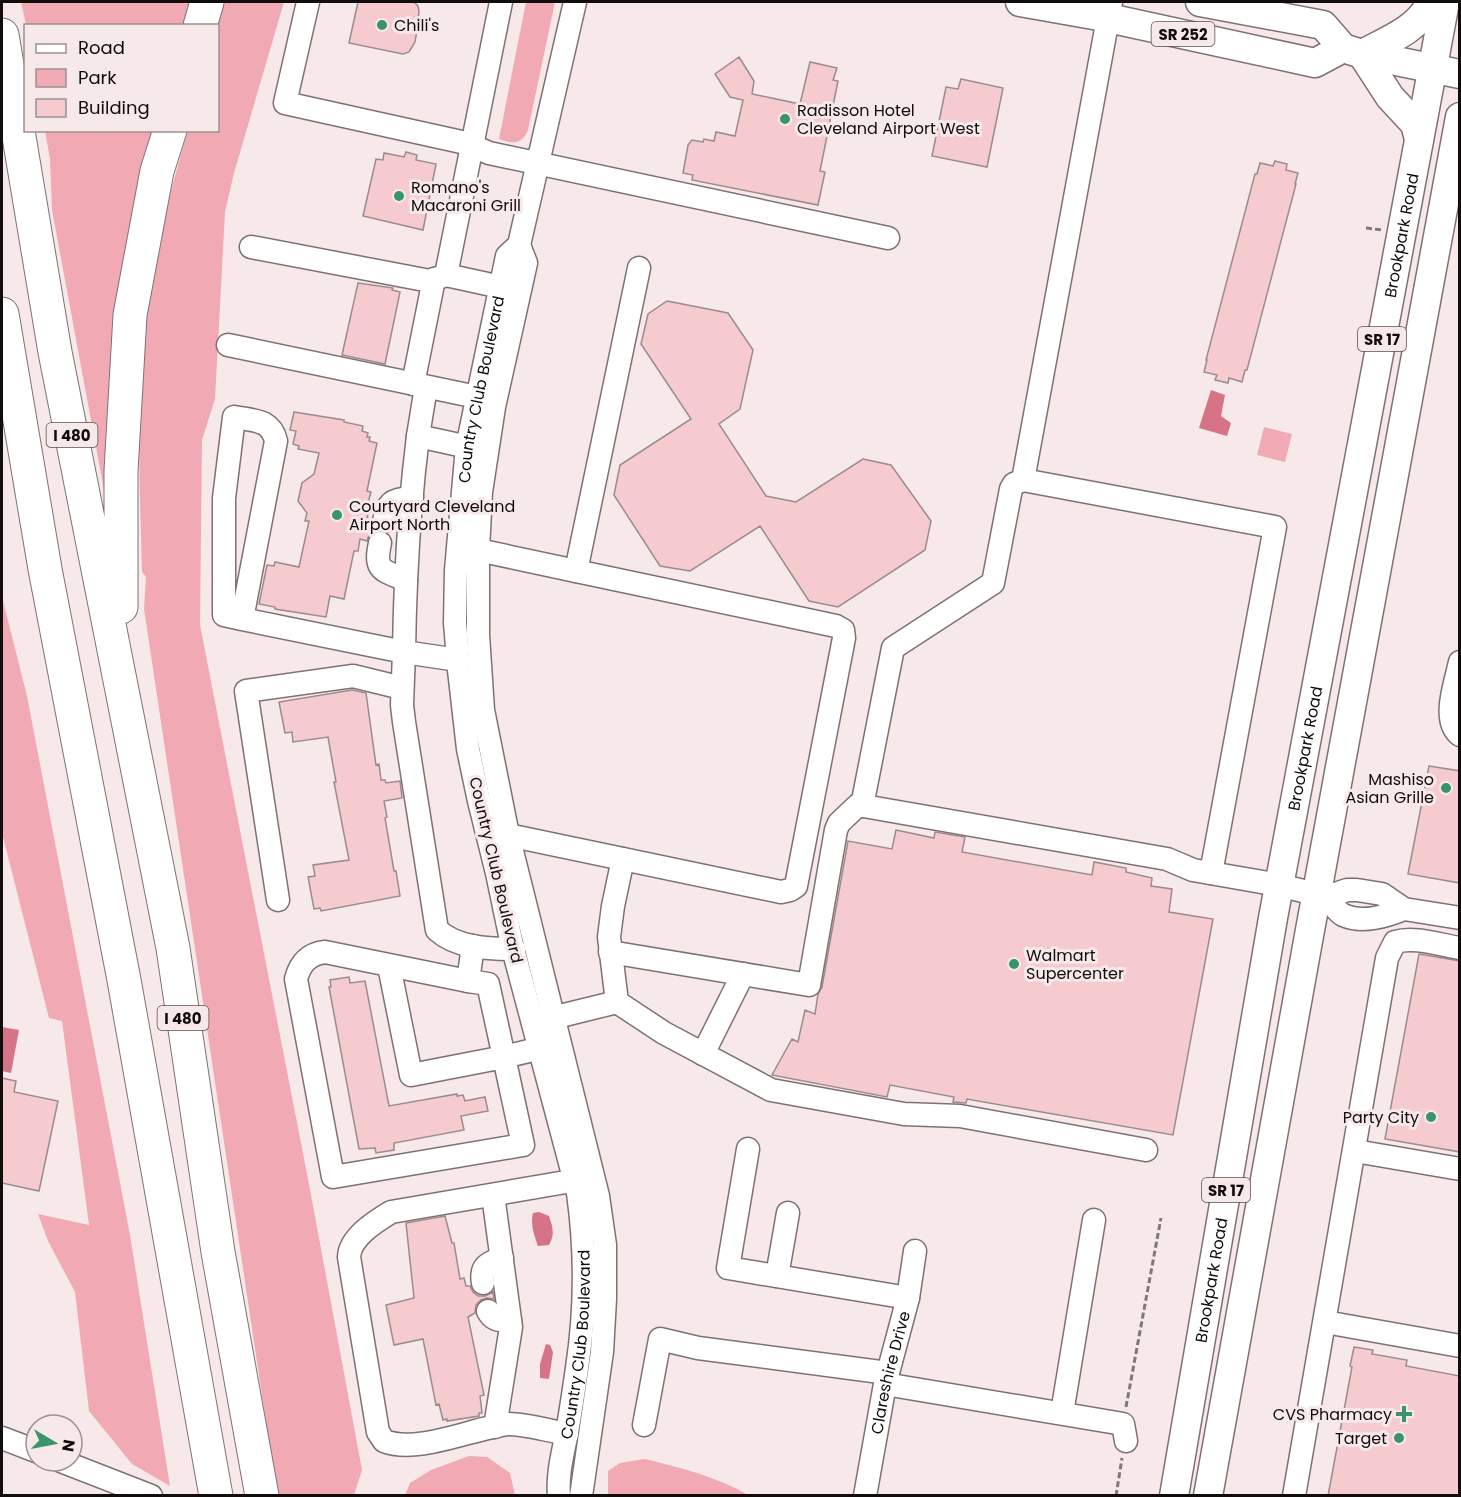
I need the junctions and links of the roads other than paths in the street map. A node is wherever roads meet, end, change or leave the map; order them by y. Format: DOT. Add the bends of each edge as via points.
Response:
graph roads {
  1 [pos="207,2"];
  2 [pos="308,2"];
  3 [pos="501,2"];
  4 [pos="575,2"];
  5 [pos="1020,2"];
  6 [pos="1200,2"];
  7 [pos="1431,2"];
  8 [pos="1445,2"];
  9 [pos="1109,10"];
  10 [pos="201,24"];
  11 [pos="2,35"];
  12 [pos="1352,51"];
  13 [pos="1432,68"];
  14 [pos="1460,74"];
  15 [pos="1460,117"];
  16 [pos="169,132"];
  17 [pos="1419,139"];
  18 [pos="473,147"];
  19 [pos="538,164"];
  20 [pos="888,238"];
  21 [pos="519,245"];
  22 [pos="251,247"];
  23 [pos="639,268"];
  24 [pos="440,277"];
  25 [pos="501,287"];
  26 [pos="2,314"];
  27 [pos="228,345"];
  28 [pos="420,385"];
  29 [pos="477,397"];
  30 [pos="2,428"];
  31 [pos="418,436"];
  32 [pos="477,449"];
  33 [pos="1023,480"];
  34 [pos="412,497"];
  35 [pos="478,550"];
  36 [pos="45,569"];
  37 [pos="576,571"];
  38 [pos="406,580"];
  39 [pos="242,619"];
  40 [pos="404,652"];
  41 [pos="458,660"];
  42 [pos="1460,662"];
  43 [pos="120,678"];
  44 [pos="402,688"];
  45 [pos="1460,735"];
  46 [pos="862,806"];
  47 [pos="508,835"];
  48 [pos="623,859"];
  49 [pos="1211,873"];
  50 [pos="1279,885"];
  51 [pos="1322,896"];
  52 [pos="278,900"];
  53 [pos="1460,918"];
  54 [pos="472,946"];
  55 [pos="1460,948"];
  56 [pos="514,949"];
  57 [pos="610,952"];
  58 [pos="389,966"];
  59 [pos="743,974"];
  60 [pos="468,981"];
  61 [pos="617,1002"];
  62 [pos="544,1020"];
  63 [pos="550,1046"];
  64 [pos="703,1054"];
  65 [pos="504,1057"];
  66 [pos="748,1149"];
  67 [pos="1146,1150"];
  68 [pos="1355,1151"];
  69 [pos="1460,1169"];
  70 [pos="584,1179"];
  71 [pos="493,1195"];
  72 [pos="788,1213"];
  73 [pos="1094,1220"];
  74 [pos="915,1251"];
  75 [pos="501,1258"];
  76 [pos="777,1276"];
  77 [pos="483,1283"];
  78 [pos="908,1298"];
  79 [pos="488,1311"];
  80 [pos="510,1321"];
  81 [pos="1325,1322"];
  82 [pos="1460,1346"];
  83 [pos="887,1379"];
  84 [pos="1062,1413"];
  85 [pos="644,1425"];
  86 [pos="495,1427"];
  87 [pos="1125,1433"];
  88 [pos="567,1434"];
  89 [pos="2,1438"];
  90 [pos="24,1446"];
  91 [pos="84,1470"];
  92 [pos="143,1493"];
  93 [pos="216,1496"];
  94 [pos="262,1496"];
  95 [pos="559,1496"];
  96 [pos="581,1496"];
  97 [pos="865,1496"];
  98 [pos="1174,1496"];
  99 [pos="1208,1496"];
  100 [pos="1294,1496"];
  1 -- 10 [label="highway"];
  2 -- 18 [label="street" via="285,103"];
  3 -- 18 [label="street"];
  4 -- 19 [label="street, Country Club Boulevard"];
  5 -- 9 [label="main road, SR 252"];
  6 -- 12 [label="main road, SR 252" via="1323,25"];
  7 -- 12 [label="main road" via="1403,33"];
  8 -- 13 [label="main road, Brookpark Road / SR 17"];
  9 -- 12 [label="main road, SR 252" via="1316,63"];
  9 -- 33 [label="street"];
  11 -- 43 [label="highway, I 480" via="55,352"];
  12 -- 13 [label="main road"];
  12 -- 17 [label="main road" via="1415,124"];
  13 -- 14 [label="main road"];
  13 -- 17 [label="main road, Brookpark Road / SR 17"];
  15 -- 51 [label="main road, SR 17"];
  16 -- 43 [label="highway" via="130,315 121,471"];
  17 -- 50 [label="main road, Brookpark Road / SR 17"];
  18 -- 19 [label="street"];
  18 -- 24 [label="street"];
  19 -- 20 [label="street"];
  19 -- 21 [label="street, Country Club Boulevard"];
  21 -- 25 [label="street, Country Club Boulevard" via="507,256"];
  21 -- 32 [label="street, Country Club Boulevard" via="526,263 494,407"];
  22 -- 24 [label="street" via="430,281"];
  23 -- 37 [label="street"];
  24 -- 25 [label="street"];
  24 -- 28 [label="street"];
  25 -- 29 [label="street, Country Club Boulevard"];
  26 -- 36 [label="highway, I 480"];
  27 -- 28 [label="street"];
  28 -- 29 [label="street"];
  28 -- 31 [label="street"];
  29 -- 32 [label="street, Country Club Boulevard"];
  30 -- 36 [label="highway"];
  31 -- 32 [label="street"];
  31 -- 34 [label="street"];
  32 -- 35 [label="street, Country Club Boulevard" via="481,492"];
  32 -- 41 [label="street, Country Club Boulevard" via="456,570"];
  33 -- 46 [label="street" via="1011,489 993,583 893,648"];
  33 -- 49 [label="street" via="1275,527"];
  34 -- 38 [label="street"];
  34 -- 38 [label="street" via="391,501 388,506 377,562 380,568"];
  35 -- 37 [label="street"];
  35 -- 47 [label="street, Country Club Boulevard" via="483,710"];
  36 -- 93 [label="highway, I 480" via="124,980"];
  37 -- 48 [label="street" via="843,630 796,886 781,892"];
  38 -- 40 [label="street"];
  39 -- 39 [label="street" via="276,441 265,424 234,417 224,498 224,615"];
  39 -- 40 [label="street"];
  40 -- 41 [label="street"];
  40 -- 44 [label="street"];
  41 -- 56 [label="street, Country Club Boulevard" via="468,749"];
  42 -- 45 [label="street" via="1450,711 1454,730"];
  43 -- 94 [label="highway, I 480" via="173,948 218,1252"];
  44 -- 52 [label="street" via="353,676 246,691"];
  44 -- 54 [label="street" via="437,930"];
  46 -- 49 [label="street" via="1167,859"];
  46 -- 59 [label="street" via="847,814 836,830 809,985"];
  47 -- 48 [label="street"];
  47 -- 62 [label="street, Country Club Boulevard"];
  48 -- 57 [label="street" via="613,906"];
  49 -- 50 [label="street"];
  50 -- 51 [label="street"];
  50 -- 98 [label="main road, Brookpark Road / SR 17"];
  51 -- 53 [label="street" via="1347,890 1383,894 1404,909"];
  51 -- 99 [label="main road, SR 17"];
  54 -- 56 [label="street"];
  54 -- 60 [label="street"];
  55 -- 68 [label="street" via="1413,940 1395,942 1391,949"];
  56 -- 62 [label="street, Country Club Boulevard"];
  57 -- 59 [label="street"];
  57 -- 61 [label="street"];
  58 -- 60 [label="street"];
  58 -- 65 [label="street" via="411,1074"];
  58 -- 65 [label="street" via="325,952 308,957 297,972 333,1177 523,1145"];
  59 -- 64 [label="street"];
  60 -- 65 [label="street" via="488,984"];
  61 -- 62 [label="street"];
  61 -- 64 [label="street"];
  62 -- 63 [label="street, Country Club Boulevard"];
  63 -- 65 [label="street"];
  63 -- 70 [label="street, Country Club Boulevard"];
  64 -- 67 [label="street" via="771,1090 904,1114 960,1116"];
  66 -- 76 [label="street" via="728,1268"];
  68 -- 69 [label="street"];
  68 -- 81 [label="street"];
  70 -- 71 [label="street"];
  70 -- 88 [label="street, Country Club Boulevard" via="584,1293"];
  70 -- 96 [label="street, Country Club Boulevard" via="605,1245 605,1299 602,1352"];
  71 -- 75 [label="street"];
  71 -- 86 [label="street" via="391,1212 353,1242 349,1257 378,1432 384,1441 399,1446 416,1445"];
  72 -- 76 [label="street"];
  73 -- 84 [label="street"];
  74 -- 78 [label="street, Clareshire Drive"];
  75 -- 77 [label="street" via="485,1265"];
  75 -- 80 [label="street"];
  76 -- 78 [label="street"];
  78 -- 83 [label="street, Clareshire Drive"];
  79 -- 80 [label="street" via="495,1319"];
  80 -- 86 [label="street"];
  81 -- 82 [label="street"];
  81 -- 100 [label="street"];
  83 -- 84 [label="street"];
  83 -- 85 [label="street" via="660,1339"];
  83 -- 97 [label="street, Clareshire Drive"];
  84 -- 87 [label="street"];
  86 -- 88 [label="street" via="510,1424"];
  88 -- 95 [label="street, Country Club Boulevard"];
  89 -- 90 [label="street"];
  91 -- 92 [label="street"];
}
